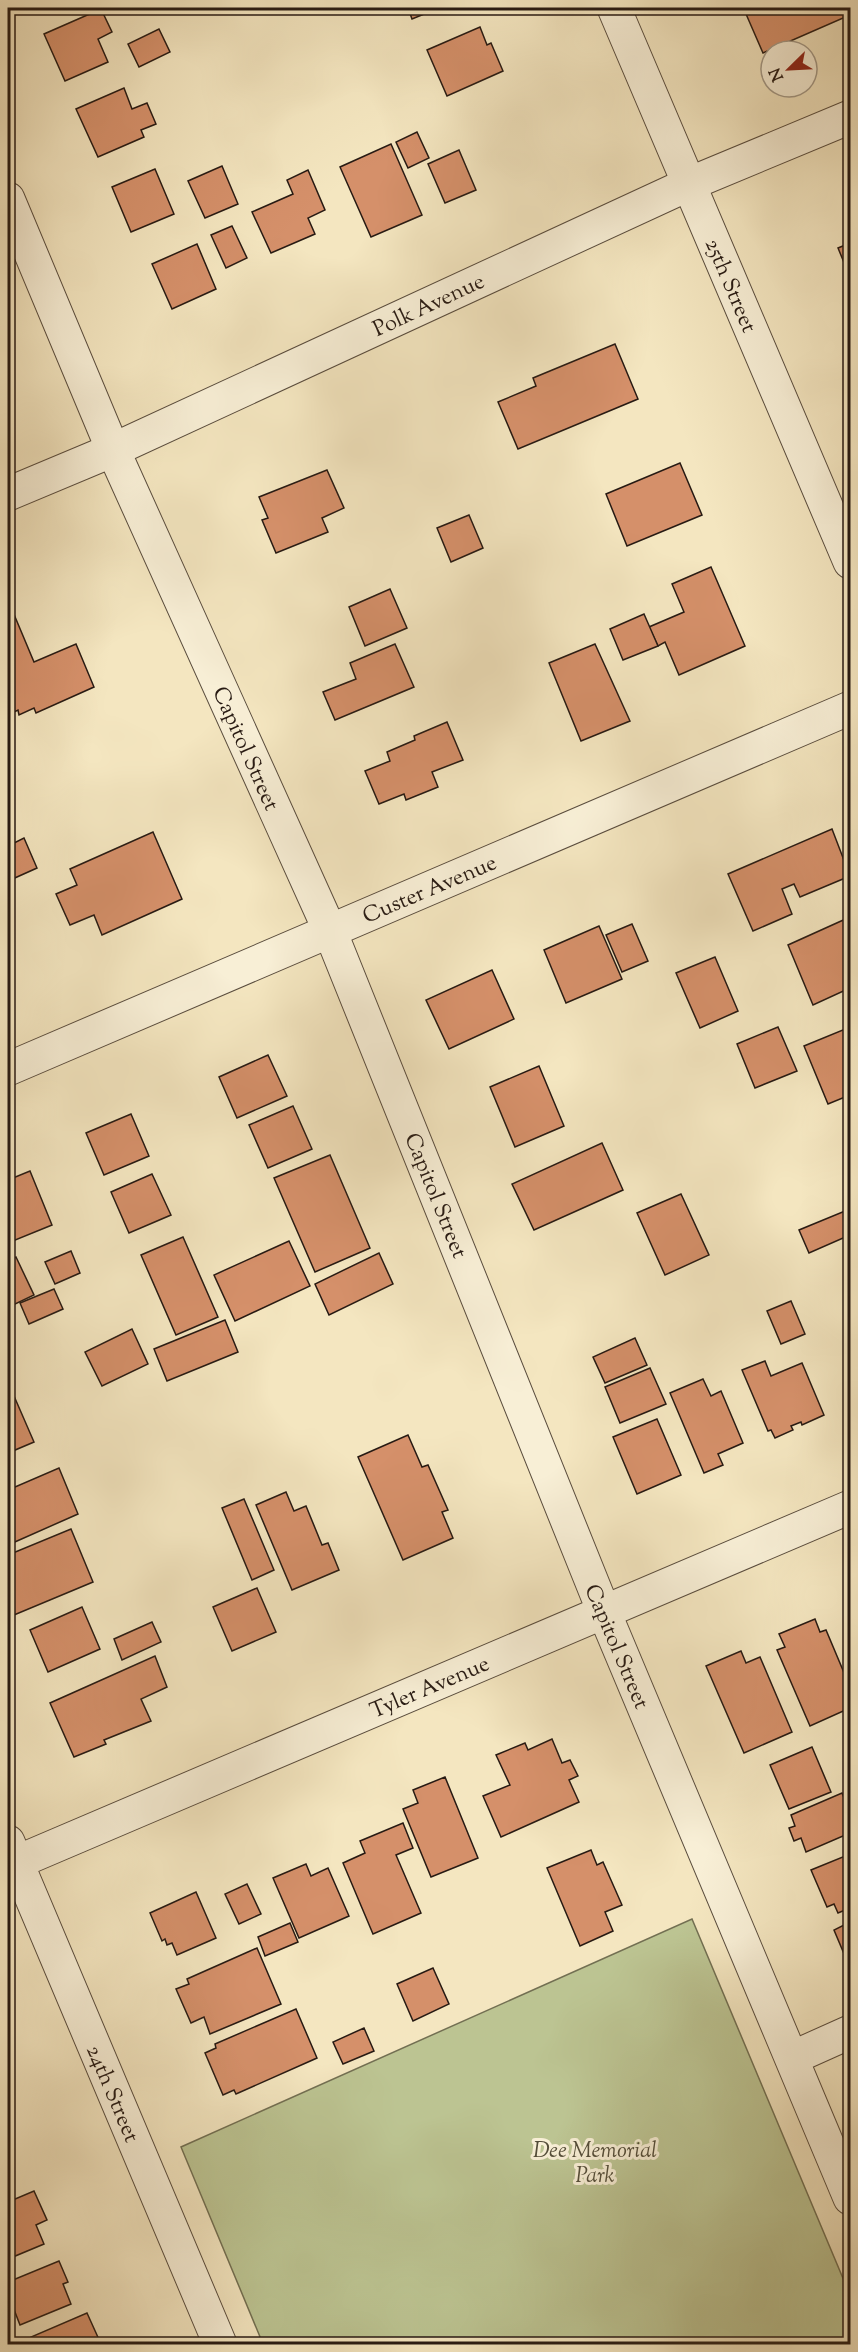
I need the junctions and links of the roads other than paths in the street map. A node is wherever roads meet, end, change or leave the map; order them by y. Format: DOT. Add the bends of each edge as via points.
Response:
graph roads {
  1 [pos="614,8"];
  2 [pos="850,117"];
  3 [pos="689,184"];
  4 [pos="8,200"];
  5 [pos="112,450"];
  6 [pos="8,494"];
  7 [pos="850,562"];
  8 [pos="850,708"];
  9 [pos="330,931"];
  10 [pos="8,1069"];
  11 [pos="850,1507"];
  12 [pos="604,1612"];
  13 [pos="10,1856"];
  14 [pos="850,2032"];
  15 [pos="792,2058"];
  16 [pos="850,2198"];
  17 [pos="220,2344"];
  1 -- 3 [label="street, 25th Street"];
  2 -- 3 [label="street, Polk Avenue"];
  3 -- 5 [label="street, Polk Avenue"];
  3 -- 7 [label="street, 25th Street"];
  4 -- 5 [label="street, Capitol Street"];
  5 -- 6 [label="street, Polk Avenue"];
  5 -- 9 [label="street, Capitol Street"];
  8 -- 9 [label="street, Custer Avenue"];
  9 -- 10 [label="street, Custer Avenue"];
  9 -- 12 [label="street, Capitol Street"];
  11 -- 12 [label="street, Tyler Avenue"];
  12 -- 13 [label="street, Tyler Avenue"];
  12 -- 15 [label="street, Capitol Street"];
  13 -- 17 [label="street, 24th Street"];
  14 -- 15 [label="street"];
  15 -- 16 [label="street, Capitol Street"];
}
